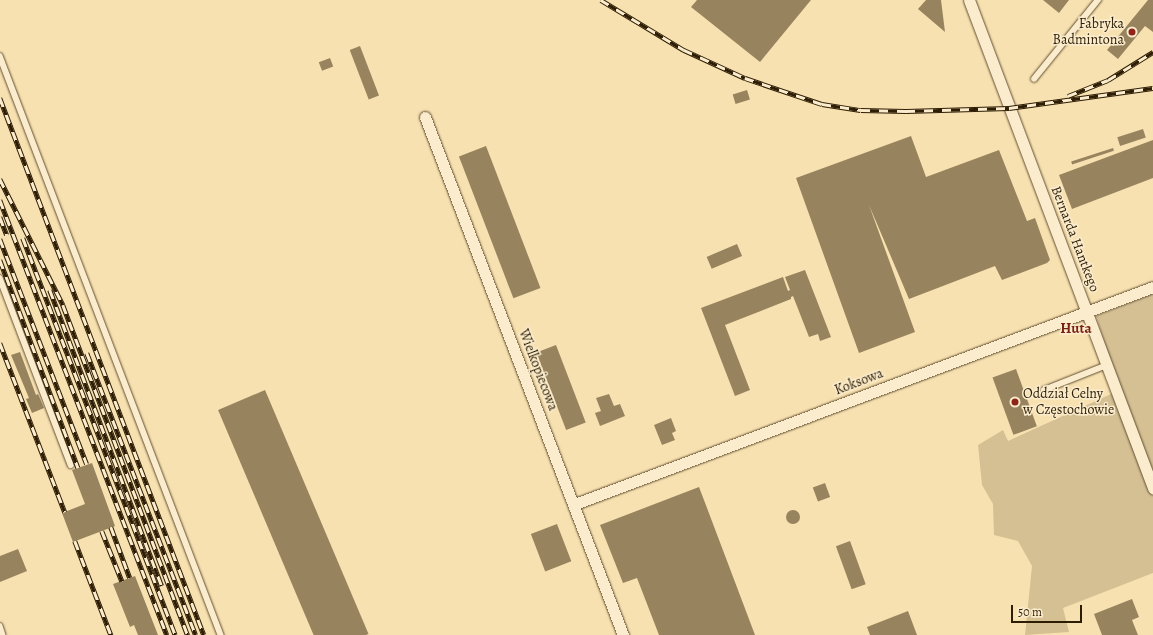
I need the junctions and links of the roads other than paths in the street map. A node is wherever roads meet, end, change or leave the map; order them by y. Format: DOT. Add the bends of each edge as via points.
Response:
graph roads {
  1 [pos="969,0"];
  2 [pos="1098,0"];
  3 [pos="0,56"];
  4 [pos="1034,79"];
  5 [pos="425,117"];
  6 [pos="0,278"];
  7 [pos="1153,287"];
  8 [pos="1087,312"];
  9 [pos="1107,365"];
  10 [pos="1044,390"];
  11 [pos="71,465"];
  12 [pos="1153,488"];
  13 [pos="574,504"];
  14 [pos="0,626"];
  15 [pos="3,635"];
  16 [pos="221,635"];
  17 [pos="623,635"];
  1 -- 8 [label="street, Bernarda Hantkego"];
  2 -- 4 [label="lane"];
  3 -- 16 [label="lane"];
  5 -- 13 [label="street, Wielkopiecowa"];
  6 -- 11 [label="lane"];
  7 -- 8 [label="street, Koksowa"];
  8 -- 9 [label="street, Bernarda Hantkego"];
  8 -- 13 [label="street, Koksowa"];
  9 -- 10 [label="lane"];
  9 -- 12 [label="street, Bernarda Hantkego"];
  13 -- 17 [label="street, Wielkopiecowa"];
  14 -- 15 [label="lane"];
}
